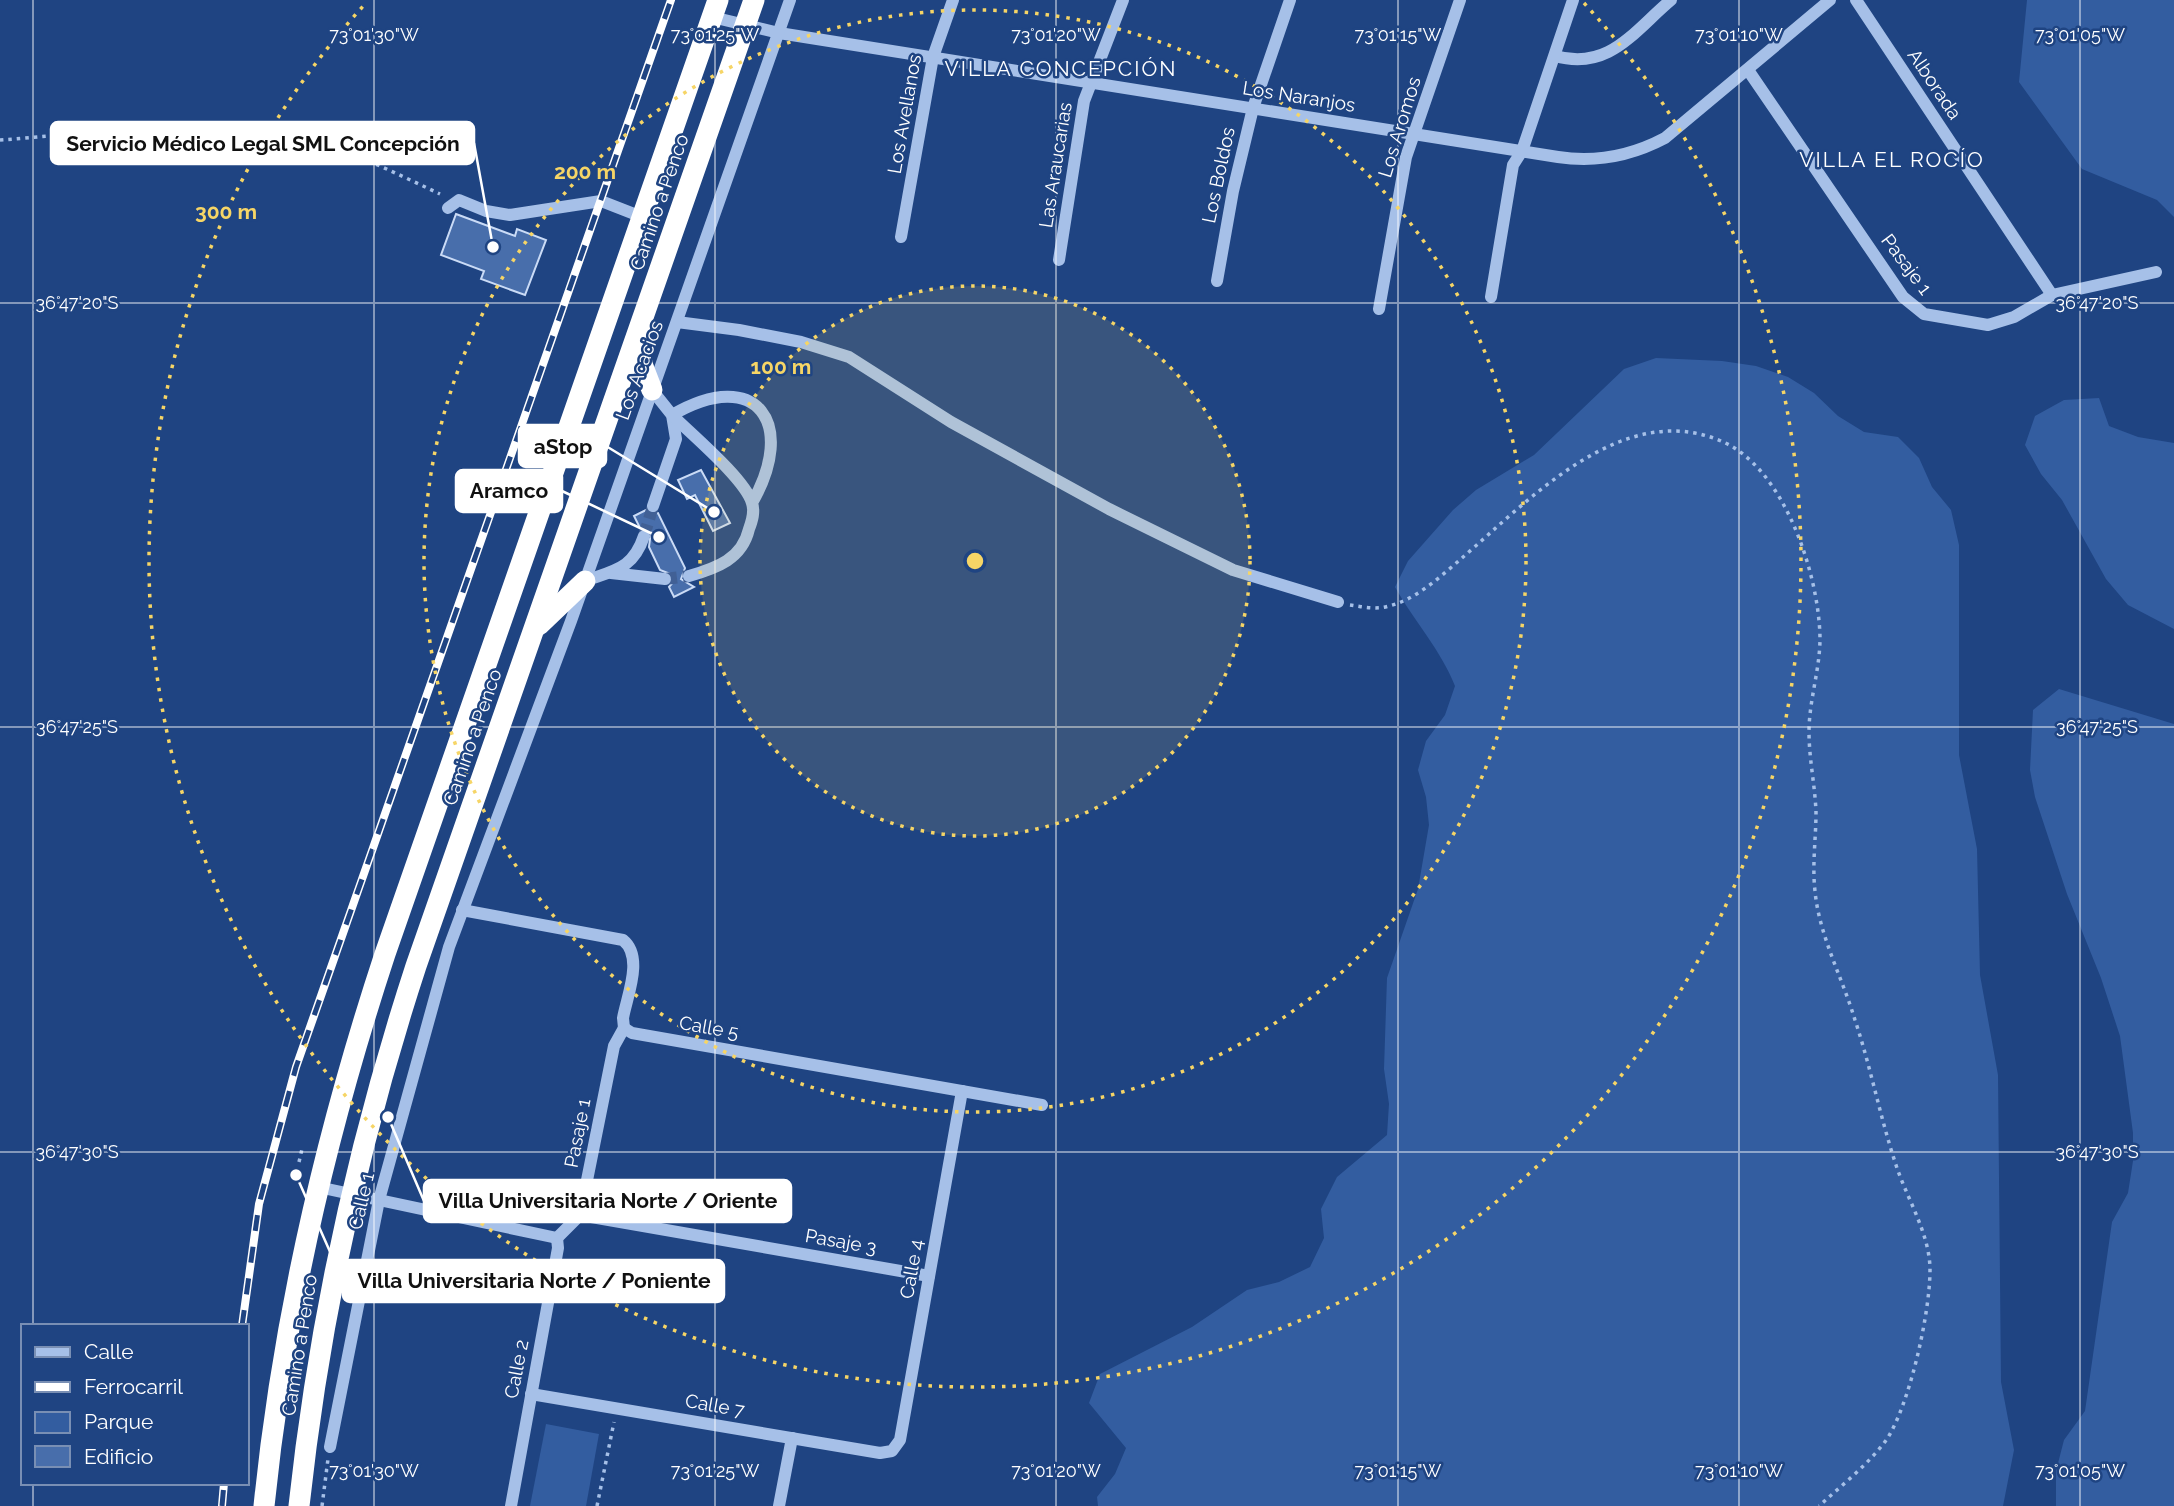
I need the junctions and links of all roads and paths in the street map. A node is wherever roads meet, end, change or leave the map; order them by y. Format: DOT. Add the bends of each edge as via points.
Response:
graph roads {
  1 [pos="754,0"];
  2 [pos="790,0"];
  3 [pos="953,0"];
  4 [pos="1123,0"];
  5 [pos="1290,0"];
  6 [pos="1460,0"];
  7 [pos="1573,0"];
  8 [pos="1671,0"];
  9 [pos="1830,0"];
  10 [pos="1856,0"];
  11 [pos="715,8"];
  12 [pos="745,25"];
  13 [pos="779,33"];
  14 [pos="1555,56"];
  15 [pos="933,57"];
  16 [pos="1748,70"];
  17 [pos="1090,82"];
  18 [pos="1253,108"];
  19 [pos="1415,134"];
  20 [pos="0,140"];
  21 [pos="1522,151"];
  22 [pos="451,204"];
  23 [pos="642,217"];
  24 [pos="901,237"];
  25 [pos="1059,260"];
  26 [pos="2156,272"];
  27 [pos="1217,281"];
  28 [pos="2052,295"];
  29 [pos="1491,297"];
  30 [pos="1379,309"];
  31 [pos="677,322"];
  32 [pos="640,324"];
  33 [pos="652,390"];
  34 [pos="672,415"];
  35 [pos="752,503"];
  36 [pos="653,506"];
  37 [pos="644,536"];
  38 [pos="607,573"];
  39 [pos="689,576"];
  40 [pos="665,579"];
  41 [pos="585,581"];
  42 [pos="1338,602"];
  43 [pos="531,635"];
  44 [pos="462,910"];
  45 [pos="624,1028"];
  46 [pos="962,1091"];
  47 [pos="1042,1105"];
  48 [pos="302,1149"];
  49 [pos="299,1162"];
  50 [pos="318,1187"];
  51 [pos="350,1194"];
  52 [pos="379,1200"];
  53 [pos="580,1216"];
  54 [pos="557,1238"];
  55 [pos="929,1276"];
  56 [pos="531,1394"];
  57 [pos="617,1408"];
  58 [pos="792,1438"];
  59 [pos="330,1447"];
  60 [pos="892,1451"];
  61 [pos="264,1506"];
  62 [pos="299,1506"];
  63 [pos="322,1506"];
  64 [pos="512,1506"];
  65 [pos="597,1506"];
  66 [pos="779,1506"];
  67 [pos="1819,1506"];
  1 -- 12 [label="highway, Camino a Penco"];
  2 -- 13 [label="street, Los Acacios"];
  3 -- 15 [label="street, Los Avellanos"];
  4 -- 17 [label="street, Las Araucarias"];
  5 -- 18 [label="street, Los Boldos"];
  6 -- 19 [label="street, Los Aromos"];
  7 -- 14 [label="street"];
  8 -- 14 [label="street" via="1602,57 1580,61"];
  9 -- 16 [label="street, Los Naranjos"];
  10 -- 28 [label="street, Alborada"];
  11 -- 12 [label="street, Los Naranjos"];
  11 -- 23 [label="highway, Camino a Penco"];
  12 -- 13 [label="street, Los Naranjos"];
  12 -- 32 [label="highway, Camino a Penco"];
  13 -- 15 [label="street, Los Naranjos"];
  13 -- 31 [label="street, Los Acacios"];
  14 -- 21 [label="street"];
  15 -- 17 [label="street, Los Naranjos"];
  15 -- 24 [label="street, Los Avellanos"];
  16 -- 21 [label="street, Los Naranjos" via="1678,129 1638,151 1590,160"];
  16 -- 28 [label="street, Pasaje 1" via="1915,309 1934,317 1988,325 2014,317"];
  17 -- 18 [label="street, Los Naranjos"];
  17 -- 25 [label="street, Las Araucarias"];
  18 -- 19 [label="street, Los Naranjos"];
  18 -- 27 [label="street, Los Boldos"];
  19 -- 21 [label="street, Los Naranjos"];
  19 -- 30 [label="street, Los Aromos" via="1406,157"];
  20 -- 22 [label="path" via="208,125 292,134 370,161"];
  21 -- 29 [label="street" via="1513,165"];
  22 -- 23 [label="street" via="510,215 601,201"];
  23 -- 50 [label="highway, Camino a Penco" via="381,966"];
  26 -- 28 [label="street, Pasaje 1"];
  31 -- 33 [label="street, Los Acacios"];
  31 -- 42 [label="street" via="776,337 849,357 951,422 1121,515 1233,570"];
  32 -- 33 [label="highway" via="642,364"];
  32 -- 43 [label="highway, Camino a Penco"];
  33 -- 34 [label="street"];
  33 -- 41 [label="street, Los Acacios"];
  34 -- 35 [label="street" via="728,470"];
  34 -- 35 [label="street" via="722,396 740,397 760,409 770,424 772,444 768,471"];
  34 -- 36 [label="street" via="676,439"];
  35 -- 39 [label="street" via="747,540 739,552"];
  37 -- 38 [label="street" via="633,560"];
  38 -- 40 [label="street"];
  38 -- 41 [label="street"];
  41 -- 43 [label="highway"];
  41 -- 44 [label="street, Los Acacios"];
  42 -- 67 [label="path" via="1378,608 1416,593 1548,486 1637,433 1690,432 1723,441 1753,460 1778,494 1802,550 1819,618 1819,661 1809,729 1818,913 1856,1022 1889,1145 1922,1231 1930,1272 1917,1351 1894,1426 1873,1456"];
  43 -- 51 [label="highway, Camino a Penco" via="400,1014"];
  44 -- 45 [label="street" via="612,936 627,943 634,960"];
  44 -- 52 [label="street, Calle 1" via="427,1019"];
  45 -- 46 [label="street, Calle 5"];
  45 -- 53 [label="street, Pasaje 1" via="614,1046"];
  46 -- 47 [label="street, Calle 5"];
  46 -- 55 [label="street, Calle 4"];
  48 -- 49 [label="path"];
  50 -- 51 [label="street"];
  50 -- 61 [label="highway, Camino a Penco" via="286,1345"];
  51 -- 52 [label="street"];
  51 -- 62 [label="highway, Camino a Penco" via="317,1366"];
  52 -- 54 [label="street"];
  52 -- 59 [label="street, Calle 1"];
  53 -- 54 [label="street"];
  53 -- 55 [label="street, Pasaje 3"];
  54 -- 56 [label="street, Calle 2"];
  55 -- 60 [label="street, Calle 4" via="900,1440"];
  56 -- 57 [label="street, Calle 7"];
  56 -- 64 [label="street, Calle 2"];
  57 -- 58 [label="street, Calle 7"];
  57 -- 65 [label="path"];
  58 -- 60 [label="street, Calle 7" via="880,1453"];
  58 -- 66 [label="street"];
  59 -- 63 [label="path"];
}
